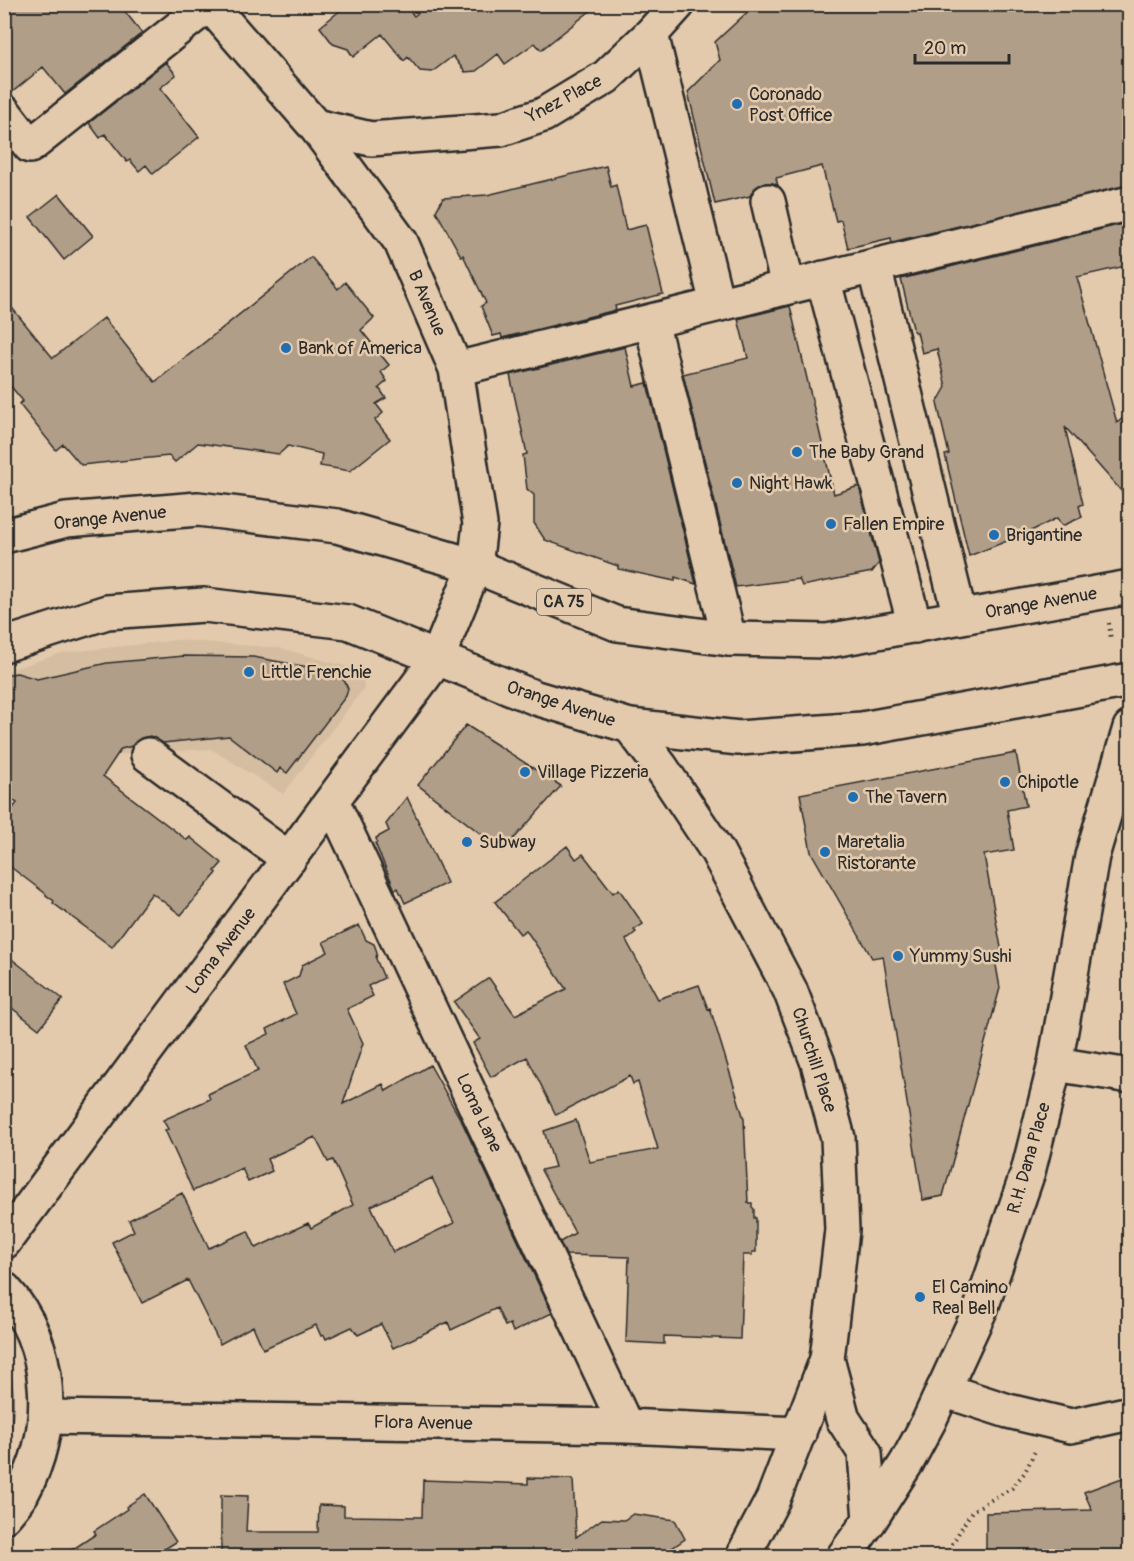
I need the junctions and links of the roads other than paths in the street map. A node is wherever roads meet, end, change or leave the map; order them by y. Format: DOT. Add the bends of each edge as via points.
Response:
graph roads {
  1 [pos="209,4"];
  2 [pos="678,4"];
  3 [pos="651,34"];
  4 [pos="4,112"];
  5 [pos="315,126"];
  6 [pos="768,201"];
  7 [pos="1130,203"];
  8 [pos="874,266"];
  9 [pos="823,278"];
  10 [pos="788,287"];
  11 [pos="717,304"];
  12 [pos="651,321"];
  13 [pos="456,369"];
  14 [pos="4,536"];
  15 [pos="475,566"];
  16 [pos="1130,587"];
  17 [pos="960,617"];
  18 [pos="915,626"];
  19 [pos="729,639"];
  20 [pos="4,645"];
  21 [pos="436,659"];
  22 [pos="1130,680"];
  23 [pos="630,726"];
  24 [pos="1130,728"];
  25 [pos="148,755"];
  26 [pos="332,801"];
  27 [pos="289,859"];
  28 [pos="1055,1064"];
  29 [pos="1130,1076"];
  30 [pos="4,1242"];
  31 [pos="4,1289"];
  32 [pos="827,1359"];
  33 [pos="943,1390"];
  34 [pos="1130,1413"];
  35 [pos="46,1417"];
  36 [pos="626,1426"];
  37 [pos="799,1434"];
  38 [pos="4,1516"];
  39 [pos="870,1521"];
  40 [pos="744,1557"];
  41 [pos="844,1557"];
  1 -- 4 [label="main road" via="30,146"];
  1 -- 5 [label="main road, B Avenue"];
  2 -- 3 [label="main road, Ynez Place"];
  3 -- 5 [label="main road, Ynez Place" via="606,78 543,115 501,129 371,139"];
  3 -- 11 [label="main road"];
  5 -- 13 [label="main road, B Avenue" via="401,242"];
  6 -- 10 [label="main road"];
  7 -- 8 [label="main road"];
  8 -- 9 [label="main road"];
  8 -- 17 [label="main road"];
  9 -- 10 [label="main road"];
  9 -- 18 [label="main road"];
  10 -- 11 [label="main road"];
  11 -- 12 [label="main road"];
  12 -- 13 [label="main road"];
  12 -- 19 [label="main road"];
  13 -- 15 [label="main road, B Avenue" via="480,524"];
  14 -- 15 [label="main road, Orange Avenue / CA 75" via="66,520 198,509 337,526"];
  15 -- 19 [label="main road, Orange Avenue / CA 75" via="617,624"];
  15 -- 21 [label="main road, B Avenue"];
  16 -- 17 [label="main road, Orange Avenue / CA 75"];
  17 -- 18 [label="main road, Orange Avenue / CA 75"];
  18 -- 19 [label="main road, Orange Avenue / CA 75" via="827,641"];
  20 -- 21 [label="main road, Orange Avenue" via="107,612 204,605 348,622"];
  21 -- 23 [label="main road, Orange Avenue" via="536,698"];
  21 -- 26 [label="main road, Loma Avenue"];
  22 -- 23 [label="main road, Orange Avenue" via="862,729 739,738"];
  23 -- 32 [label="main road, Churchill Place" via="717,851 790,990 818,1063 838,1138 842,1230"];
  24 -- 28 [label="main road, R.H. Dana Place" via="1092,856"];
  25 -- 27 [label="main road"];
  26 -- 27 [label="main road, Loma Avenue"];
  26 -- 36 [label="main road, Loma Lane"];
  27 -- 30 [label="main road, Loma Avenue"];
  28 -- 29 [label="main road"];
  28 -- 33 [label="main road, R.H. Dana Place" via="1028,1172 981,1308"];
  31 -- 35 [label="main road" via="34,1335 45,1375"];
  32 -- 37 [label="main road, Churchill Place"];
  32 -- 39 [label="main road" via="843,1419 865,1453"];
  33 -- 34 [label="main road" via="1071,1426"];
  33 -- 39 [label="main road, R.H. Dana Place" via="907,1462"];
  35 -- 36 [label="main road, Flora Avenue"];
  35 -- 38 [label="main road" via="38,1457 21,1495"];
  36 -- 37 [label="main road, Flora Avenue"];
  37 -- 40 [label="main road, Churchill Place"];
  39 -- 41 [label="main road, R.H. Dana Place"];
}
